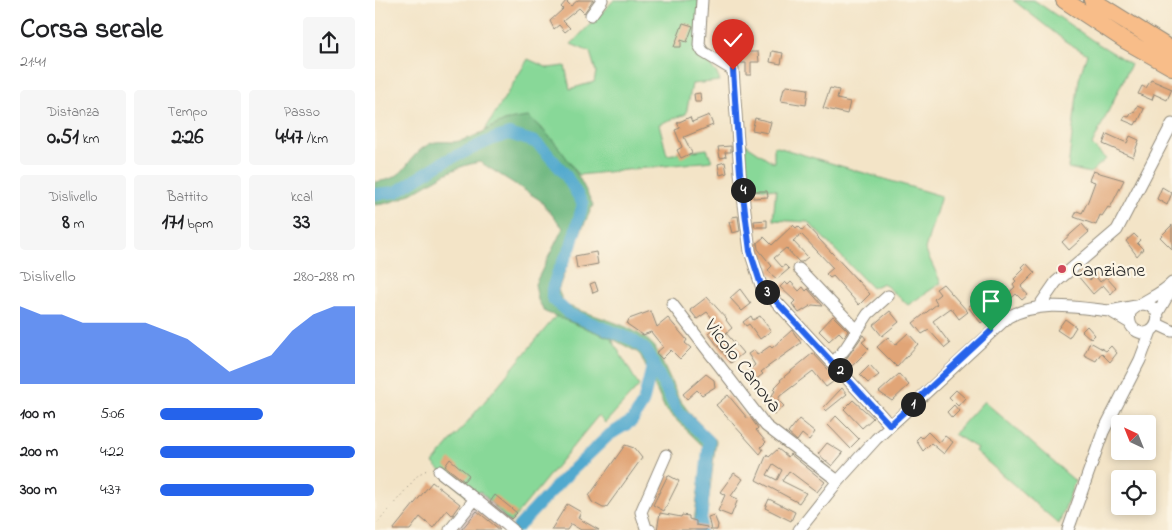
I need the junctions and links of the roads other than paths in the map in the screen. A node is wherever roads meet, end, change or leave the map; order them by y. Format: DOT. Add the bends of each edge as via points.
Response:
graph roads {
  1 [pos="602,0"];
  2 [pos="702,0"];
  3 [pos="1064,0"];
  4 [pos="1092,0"];
  5 [pos="591,15"];
  6 [pos="1172,50"];
  7 [pos="1172,67"];
  8 [pos="1172,124"];
  9 [pos="799,269"];
  10 [pos="1172,283"];
  11 [pos="1172,288"];
  12 [pos="888,296"];
  13 [pos="672,304"];
  14 [pos="1040,305"];
  15 [pos="1138,305"];
  16 [pos="1110,311"];
  17 [pos="1155,323"];
  18 [pos="1132,326"];
  19 [pos="857,330"];
  20 [pos="1172,331"];
  21 [pos="1140,360"];
  22 [pos="833,363"];
  23 [pos="890,425"];
  24 [pos="666,455"];
  25 [pos="439,470"];
  26 [pos="838,481"];
  27 [pos="475,499"];
  28 [pos="449,530"];
  29 [pos="513,530"];
  30 [pos="650,530"];
  31 [pos="799,530"];
  32 [pos="1068,530"];
  1 -- 5 [label="street"];
  2 -- 22 [label="street" via="699,45 703,52 733,70 740,172 750,251 761,285"];
  3 -- 7 [label="highway"];
  4 -- 6 [label="highway"];
  8 -- 14 [label="street" via="1117,230 1056,282"];
  9 -- 19 [label="street"];
  10 -- 15 [label="street" via="1162,293"];
  11 -- 17 [label="street"];
  12 -- 19 [label="street" via="868,314"];
  13 -- 26 [label="street, Vicolo Canova" via="766,426"];
  14 -- 16 [label="street"];
  14 -- 23 [label="street" via="1008,317"];
  15 -- 16 [label="street"];
  15 -- 17 [label="street" via="1153,308"];
  15 -- 18 [label="street" via="1130,312"];
  16 -- 18 [label="street"];
  17 -- 18 [label="street" via="1140,332"];
  17 -- 20 [label="street"];
  17 -- 21 [label="street"];
  18 -- 21 [label="street" via="1141,344"];
  19 -- 22 [label="street"];
  21 -- 32 [label="street" via="1103,432"];
  22 -- 23 [label="street"];
  23 -- 26 [label="street"];
  24 -- 30 [label="street" via="641,512 646,528"];
  25 -- 27 [label="street"];
  26 -- 31 [label="street"];
  27 -- 28 [label="street"];
  27 -- 29 [label="street"];
}
